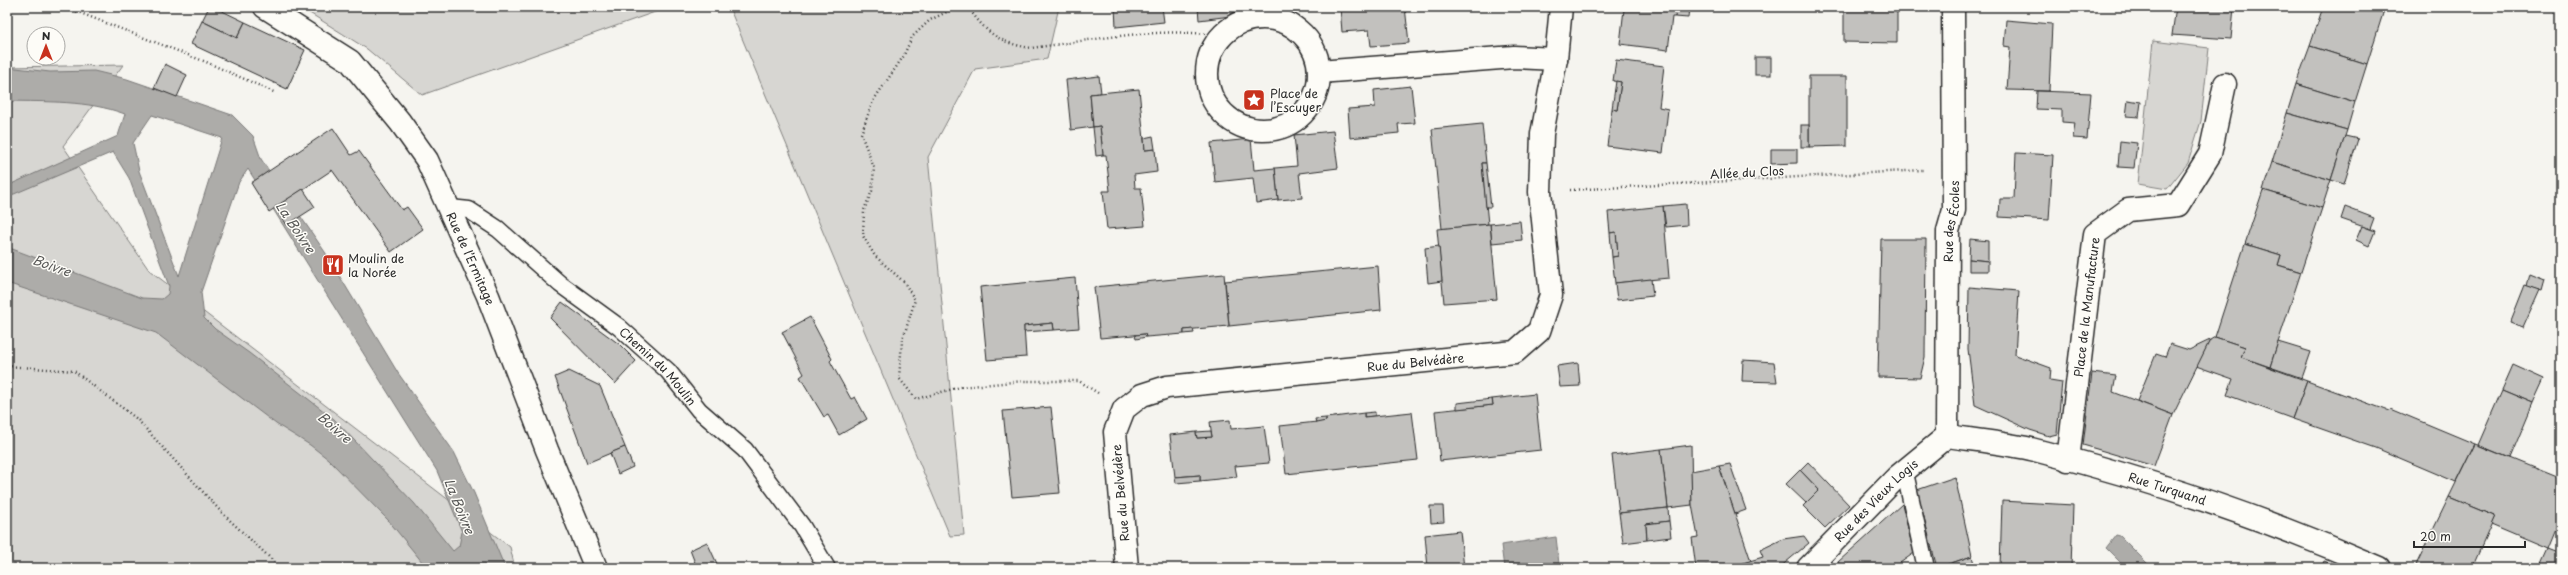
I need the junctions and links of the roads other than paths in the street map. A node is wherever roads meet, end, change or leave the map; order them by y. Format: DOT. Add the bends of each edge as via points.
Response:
graph roads {
  1 [pos="265,7"];
  2 [pos="1562,7"];
  3 [pos="1953,7"];
  4 [pos="1556,59"];
  5 [pos="1319,72"];
  6 [pos="2224,84"];
  7 [pos="450,208"];
  8 [pos="1947,436"];
  9 [pos="2068,460"];
  10 [pos="1905,472"];
  11 [pos="596,568"];
  12 [pos="827,568"];
  13 [pos="1127,568"];
  14 [pos="1808,568"];
  15 [pos="1926,568"];
  16 [pos="2379,568"];
  1 -- 7 [label="street, Rue de l’Ermitage" via="350,61 400,122 427,160"];
  2 -- 4 [label="street, Rue du Belvédère"];
  3 -- 8 [label="street, Rue des Écoles" via="1954,210 1948,231"];
  4 -- 5 [label="street" via="1514,57"];
  4 -- 13 [label="street, Rue du Belvédère" via="1542,134 1540,192 1551,295 1539,331 1514,352 1167,387 1142,395 1124,409 1115,432"];
  5 -- 5 [label="street" via="1318,87 1313,100 1292,122 1265,130 1250,129 1224,115 1215,104 1206,76 1213,48 1222,36 1233,26 1261,18 1276,19 1290,25 1311,44"];
  6 -- 9 [label="street, Place de la Manufacture" via="2210,154 2178,205 2128,210 2095,234"];
  7 -- 11 [label="street, Rue de l’Ermitage" via="488,296"];
  7 -- 12 [label="lane, Chemin du Moulin" via="469,210 498,229 560,284 619,327 668,371 699,410 745,450 802,526"];
  8 -- 9 [label="street, Rue Turquand" via="2029,449"];
  8 -- 10 [label="street, Rue des Vieux Logis"];
  9 -- 16 [label="street, Rue Turquand" via="2177,490 2323,544"];
  10 -- 14 [label="street, Rue des Vieux Logis"];
  10 -- 15 [label="lane"];
}
